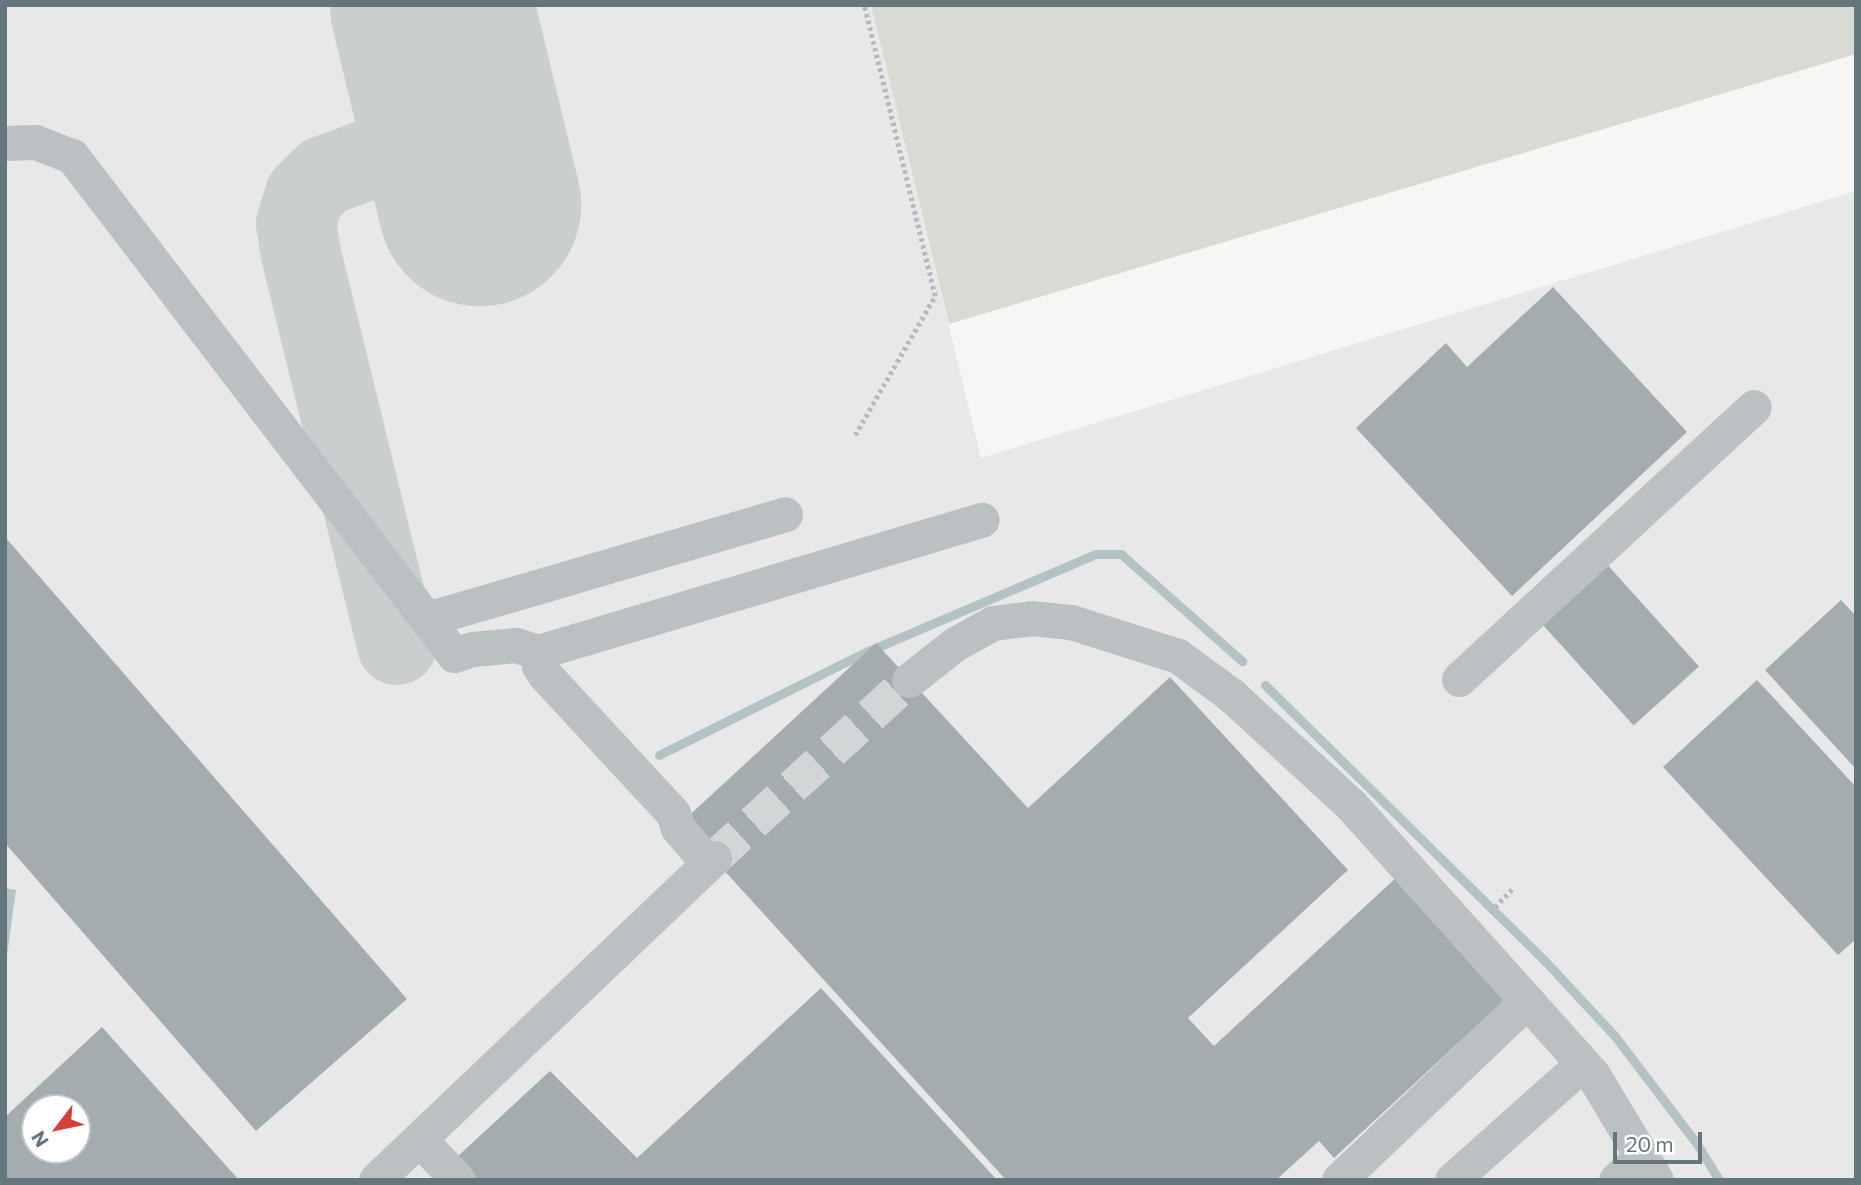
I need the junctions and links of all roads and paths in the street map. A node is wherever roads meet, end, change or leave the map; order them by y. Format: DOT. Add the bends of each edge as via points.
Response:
graph roads {
  1 [pos="864,5"];
  2 [pos="5,143"];
  3 [pos="1754,407"];
  4 [pos="855,435"];
  5 [pos="785,514"];
  6 [pos="982,520"];
  7 [pos="427,619"];
  8 [pos="538,652"];
  9 [pos="1459,679"];
  10 [pos="909,680"];
  11 [pos="1514,887"];
  12 [pos="1487,915"];
  13 [pos="1527,1001"];
  14 [pos="1583,1064"];
  15 [pos="419,1139"];
  16 [pos="1649,1168"];
  17 [pos="376,1180"];
  18 [pos="458,1180"];
  19 [pos="1339,1180"];
  20 [pos="1452,1180"];
  21 [pos="1616,1180"];
  1 -- 4 [label="path" via="935,296"];
  2 -- 7 [label="lane" via="35,142 72,156"];
  3 -- 9 [label="lane"];
  5 -- 7 [label="lane"];
  6 -- 8 [label="lane"];
  7 -- 8 [label="lane" via="454,655 516,645"];
  8 -- 15 [label="lane" via="545,675 711,860"];
  10 -- 13 [label="lane" via="955,644 993,623 1031,618 1071,622 1178,656 1231,695 1351,805"];
  11 -- 12 [label="path"];
  13 -- 14 [label="lane"];
  13 -- 19 [label="lane"];
  14 -- 16 [label="lane"];
  14 -- 20 [label="lane"];
  15 -- 17 [label="lane"];
  15 -- 18 [label="lane"];
  16 -- 21 [label="lane"];
}
